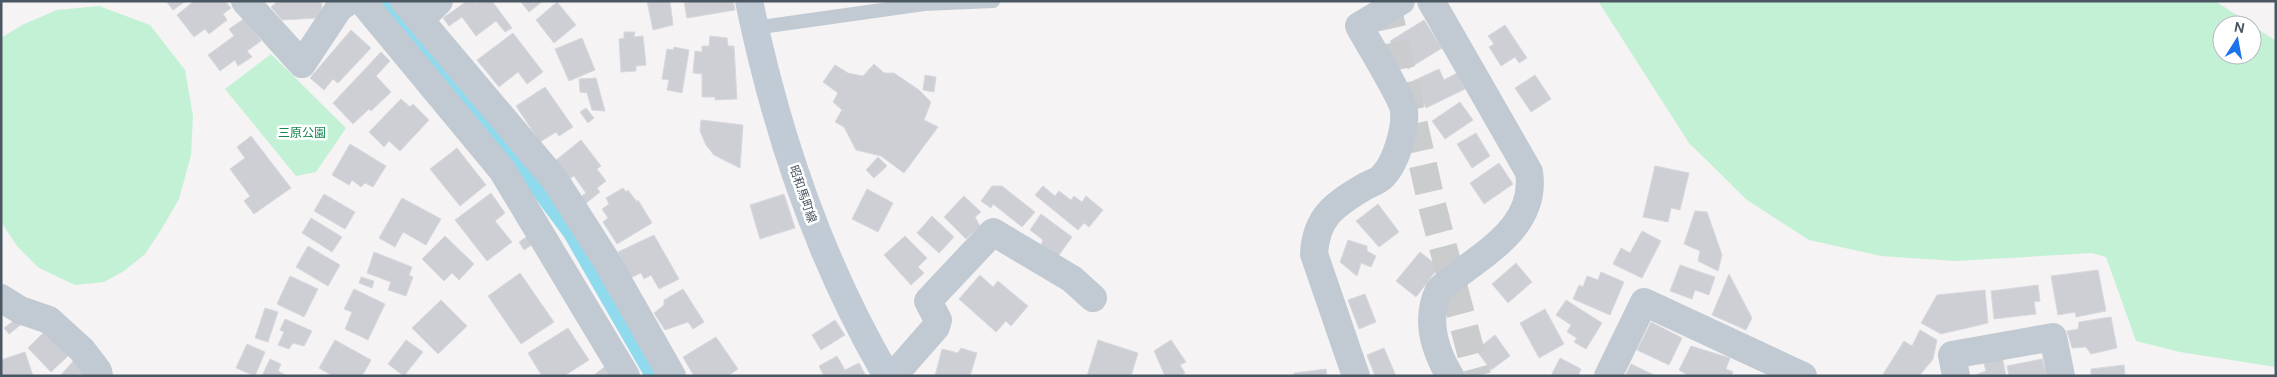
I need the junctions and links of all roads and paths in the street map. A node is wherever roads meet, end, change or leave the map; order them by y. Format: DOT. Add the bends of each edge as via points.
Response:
graph roads {
  1 [pos="245,1"];
  2 [pos="348,1"];
  3 [pos="362,1"];
  4 [pos="749,1"];
  5 [pos="993,1"];
  6 [pos="1401,1"];
  7 [pos="1431,1"];
  8 [pos="422,7"];
  9 [pos="754,28"];
  10 [pos="1,298"];
  11 [pos="1093,298"];
  12 [pos="100,376"];
  13 [pos="626,376"];
  14 [pos="672,376"];
  15 [pos="887,376"];
  16 [pos="893,376"];
  17 [pos="1356,376"];
  18 [pos="1450,376"];
  19 [pos="1608,376"];
  20 [pos="1802,376"];
  21 [pos="1956,376"];
  22 [pos="2061,376"];
  1 -- 2 [label="street" via="302,64 339,8"];
  3 -- 13 [label="street" via="502,170"];
  4 -- 9 [label="main road, 昭和馬町線"];
  5 -- 9 [label="lane" via="924,4"];
  6 -- 17 [label="street" via="1359,26 1404,110 1403,136 1384,176 1331,209 1315,238 1314,254"];
  7 -- 18 [label="street" via="1529,172 1530,182 1524,212 1518,222 1502,240 1438,290 1431,328"];
  8 -- 14 [label="street" via="554,180 606,260"];
  9 -- 15 [label="main road, 昭和馬町線" via="796,180 827,260"];
  10 -- 12 [label="street" via="20,310 49,320 82,350"];
  11 -- 16 [label="street" via="1072,279 993,232 928,301 938,320 936,327"];
  19 -- 20 [label="street" via="1644,302"];
  21 -- 22 [label="street" via="1952,355 2053,337"];
}
